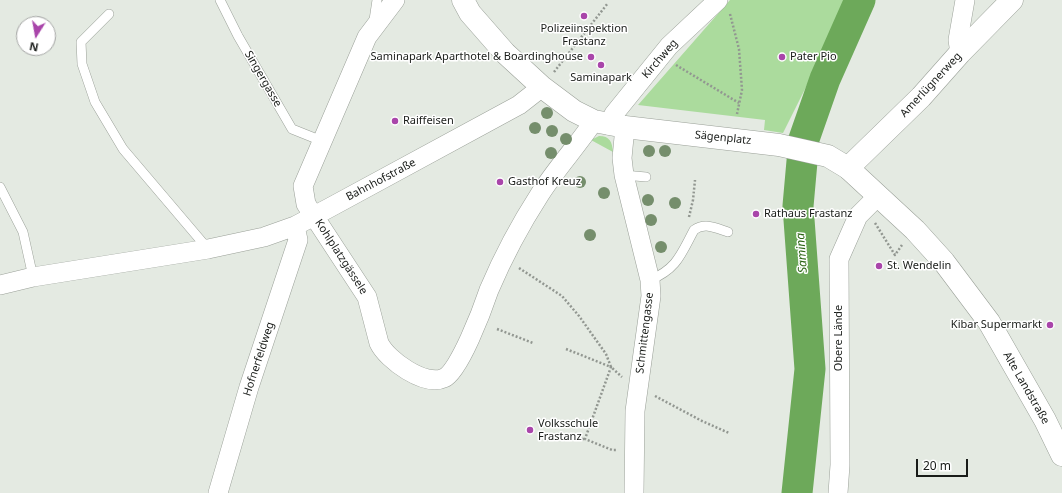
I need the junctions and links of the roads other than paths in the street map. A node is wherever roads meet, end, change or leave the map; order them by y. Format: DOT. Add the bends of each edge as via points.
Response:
graph roads {
  1 [pos="220,0"];
  2 [pos="377,0"];
  3 [pos="395,0"];
  4 [pos="464,0"];
  5 [pos="965,0"];
  6 [pos="1012,0"];
  7 [pos="723,5"];
  8 [pos="109,14"];
  9 [pos="374,28"];
  10 [pos="960,53"];
  11 [pos="548,80"];
  12 [pos="609,125"];
  13 [pos="322,141"];
  14 [pos="848,168"];
  15 [pos="624,175"];
  16 [pos="646,177"];
  17 [pos="0,187"];
  18 [pos="878,196"];
  19 [pos="314,216"];
  20 [pos="295,226"];
  21 [pos="728,232"];
  22 [pos="208,249"];
  23 [pos="33,277"];
  24 [pos="650,280"];
  25 [pos="0,285"];
  26 [pos="1062,455"];
  27 [pos="218,493"];
  28 [pos="634,493"];
  29 [pos="838,493"];
  1 -- 13 [label="lane, Singergasse" via="292,129"];
  2 -- 9 [label="lane"];
  3 -- 9 [label="street"];
  4 -- 11 [label="main road, Sägenplatz" via="470,12 505,53"];
  5 -- 10 [label="street" via="958,40"];
  6 -- 10 [label="main road, Amerlügnerweg"];
  7 -- 12 [label="street, Kirchweg" via="658,54 614,114"];
  8 -- 22 [label="lane" via="81,42 82,64 95,102 123,149"];
  9 -- 13 [label="street" via="367,37"];
  10 -- 14 [label="main road, Amerlügnerweg" via="922,97"];
  11 -- 12 [label="main road, Sägenplatz" via="574,111"];
  11 -- 19 [label="street, Bahnhofstraße" via="519,105"];
  12 -- 14 [label="main road, Sägenplatz" via="779,144 828,156"];
  12 -- 15 [label="street, Schmittengasse" via="622,158"];
  12 -- 19 [label="street, Kohlplatzgässele" via="541,193 520,235 498,270 466,346 452,371 445,378 431,379 412,373 386,354 379,343 367,297"];
  13 -- 19 [label="street" via="303,186 306,204"];
  14 -- 18 [label="main road, Sägenplatz"];
  15 -- 16 [label="lane"];
  15 -- 24 [label="street, Schmittengasse"];
  17 -- 23 [label="lane" via="23,232"];
  18 -- 26 [label="main road, Alte Landstraße" via="915,230 944,262 988,322 1045,420"];
  18 -- 29 [label="street, Obere Lände" via="858,216 839,259"];
  19 -- 20 [label="street, Bahnhofstraße"];
  20 -- 22 [label="street, Bahnhofstraße" via="264,237"];
  20 -- 27 [label="street, Hofnerfeldweg" via="298,240 249,387"];
  21 -- 24 [label="lane" via="709,226 699,226 694,230 674,266"];
  22 -- 23 [label="street, Bahnhofstraße"];
  23 -- 25 [label="street, Bahnhofstraße"];
  24 -- 28 [label="street, Schmittengasse" via="651,296 635,411"];
}
